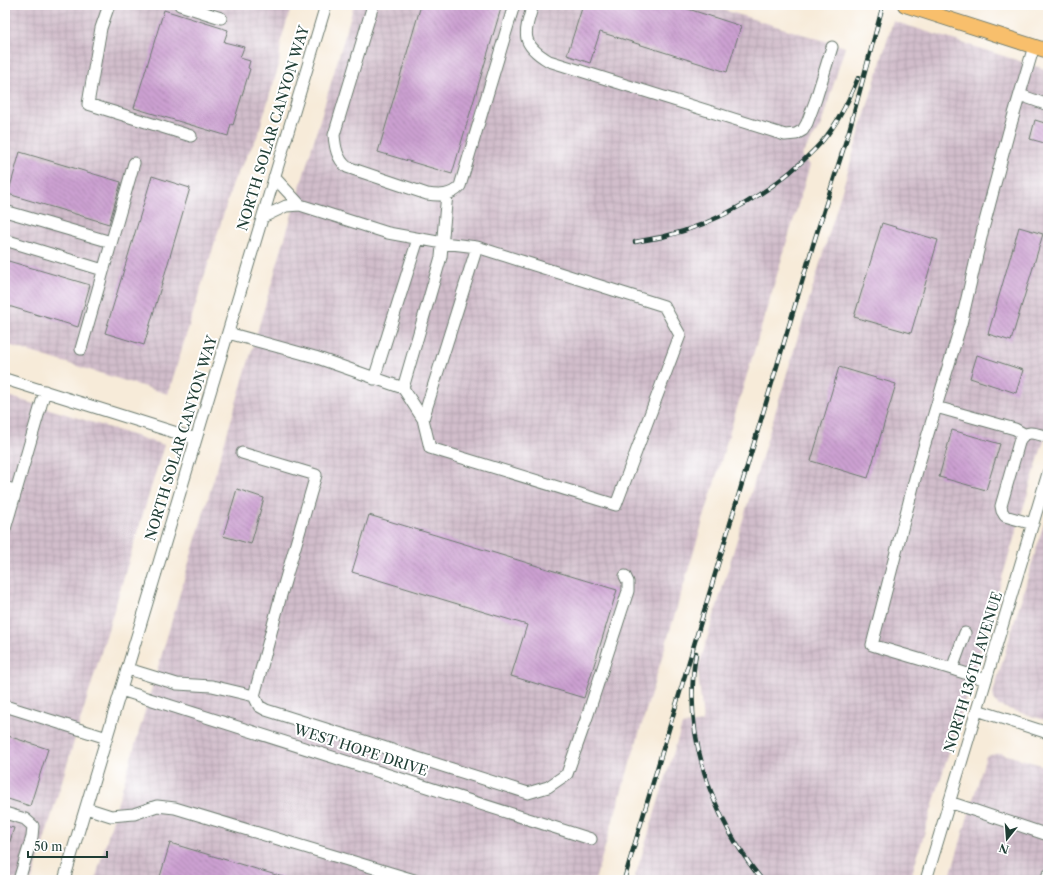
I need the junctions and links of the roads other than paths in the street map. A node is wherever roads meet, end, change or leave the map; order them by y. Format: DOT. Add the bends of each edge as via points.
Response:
graph roads {
  1 [pos="109,5"];
  2 [pos="180,5"];
  3 [pos="326,5"];
  4 [pos="373,5"];
  5 [pos="514,5"];
  6 [pos="533,5"];
  7 [pos="905,5"];
  8 [pos="221,18"];
  9 [pos="1034,46"];
  10 [pos="832,48"];
  11 [pos="1048,51"];
  12 [pos="1020,96"];
  13 [pos="1048,105"];
  14 [pos="191,136"];
  15 [pos="134,164"];
  16 [pos="274,177"];
  17 [pos="447,194"];
  18 [pos="300,205"];
  19 [pos="5,211"];
  20 [pos="263,217"];
  21 [pos="418,239"];
  22 [pos="5,240"];
  23 [pos="111,242"];
  24 [pos="443,243"];
  25 [pos="477,247"];
  26 [pos="103,270"];
  27 [pos="228,333"];
  28 [pos="80,349"];
  29 [pos="5,379"];
  30 [pos="374,379"];
  31 [pos="402,388"];
  32 [pos="45,391"];
  33 [pos="936,407"];
  34 [pos="423,419"];
  35 [pos="1024,434"];
  36 [pos="1048,438"];
  37 [pos="196,439"];
  38 [pos="242,453"];
  39 [pos="1048,473"];
  40 [pos="5,487"];
  41 [pos="16,491"];
  42 [pos="1045,494"];
  43 [pos="1033,524"];
  44 [pos="5,529"];
  45 [pos="625,576"];
  46 [pos="965,633"];
  47 [pos="128,669"];
  48 [pos="952,669"];
  49 [pos="986,680"];
  50 [pos="121,690"];
  51 [pos="254,696"];
  52 [pos="5,706"];
  53 [pos="977,710"];
  54 [pos="1048,733"];
  55 [pos="107,738"];
  56 [pos="949,802"];
  57 [pos="86,808"];
  58 [pos="5,813"];
  59 [pos="1048,836"];
  60 [pos="591,839"];
  61 [pos="1048,875"];
  62 [pos="20,880"];
  63 [pos="64,880"];
  64 [pos="414,880"];
  65 [pos="926,880"];
  66 [pos="1046,880"];
  1 -- 14 [label="street" via="101,28 88,104"];
  2 -- 8 [label="street"];
  3 -- 16 [label="street, NORTH SOLAR CANYON WAY"];
  4 -- 17 [label="street" via="334,135 339,158 347,168 427,194"];
  5 -- 17 [label="street" via="460,186"];
  6 -- 10 [label="street" via="526,27 526,37 530,46 549,61 785,135 796,134 803,130 807,123"];
  7 -- 9 [label="main road"];
  9 -- 11 [label="main road"];
  9 -- 12 [label="street"];
  12 -- 13 [label="street"];
  12 -- 33 [label="street" via="983,229 961,324"];
  15 -- 23 [label="street"];
  16 -- 18 [label="street"];
  16 -- 20 [label="street, NORTH SOLAR CANYON WAY"];
  17 -- 24 [label="street"];
  18 -- 20 [label="street" via="286,206"];
  18 -- 21 [label="street" via="388,233"];
  19 -- 23 [label="street"];
  20 -- 27 [label="street, NORTH SOLAR CANYON WAY"];
  21 -- 24 [label="street"];
  21 -- 30 [label="street"];
  22 -- 26 [label="street"];
  23 -- 26 [label="street"];
  24 -- 25 [label="street"];
  24 -- 31 [label="street" via="442,257"];
  25 -- 34 [label="street"];
  25 -- 34 [label="street" via="664,306 680,335 616,505 430,448"];
  26 -- 28 [label="street"];
  27 -- 30 [label="street" via="315,357"];
  27 -- 37 [label="street, NORTH SOLAR CANYON WAY"];
  29 -- 32 [label="street"];
  30 -- 31 [label="street"];
  31 -- 34 [label="street"];
  32 -- 37 [label="street"];
  32 -- 41 [label="street"];
  33 -- 35 [label="street" via="1015,429"];
  33 -- 48 [label="street" via="872,645"];
  35 -- 36 [label="street" via="1028,432"];
  35 -- 43 [label="street" via="1020,439 1001,506 1005,516"];
  37 -- 47 [label="street, NORTH SOLAR CANYON WAY"];
  38 -- 51 [label="street" via="316,476"];
  39 -- 42 [label="street, NORTH 136TH AVENUE"];
  40 -- 41 [label="street"];
  41 -- 44 [label="street"];
  42 -- 43 [label="street, NORTH 136TH AVENUE"];
  43 -- 49 [label="street, NORTH 136TH AVENUE"];
  45 -- 51 [label="street" via="628,591 566,774 538,791 528,793 266,710"];
  46 -- 48 [label="street"];
  47 -- 50 [label="street, NORTH SOLAR CANYON WAY"];
  47 -- 51 [label="street" via="177,684 212,686"];
  48 -- 49 [label="street"];
  49 -- 53 [label="street, NORTH 136TH AVENUE"];
  50 -- 55 [label="street, NORTH SOLAR CANYON WAY"];
  50 -- 60 [label="street, WEST HOPE DRIVE"];
  52 -- 55 [label="street"];
  53 -- 54 [label="street"];
  53 -- 56 [label="street, NORTH 136TH AVENUE"];
  55 -- 57 [label="street, NORTH SOLAR CANYON WAY"];
  56 -- 59 [label="street"];
  56 -- 65 [label="street, NORTH 136TH AVENUE"];
  57 -- 63 [label="street, NORTH SOLAR CANYON WAY"];
  57 -- 64 [label="street" via="111,816 134,814 157,806 175,808"];
  58 -- 62 [label="street" via="25,819 33,826"];
  61 -- 66 [label="street"];
}
